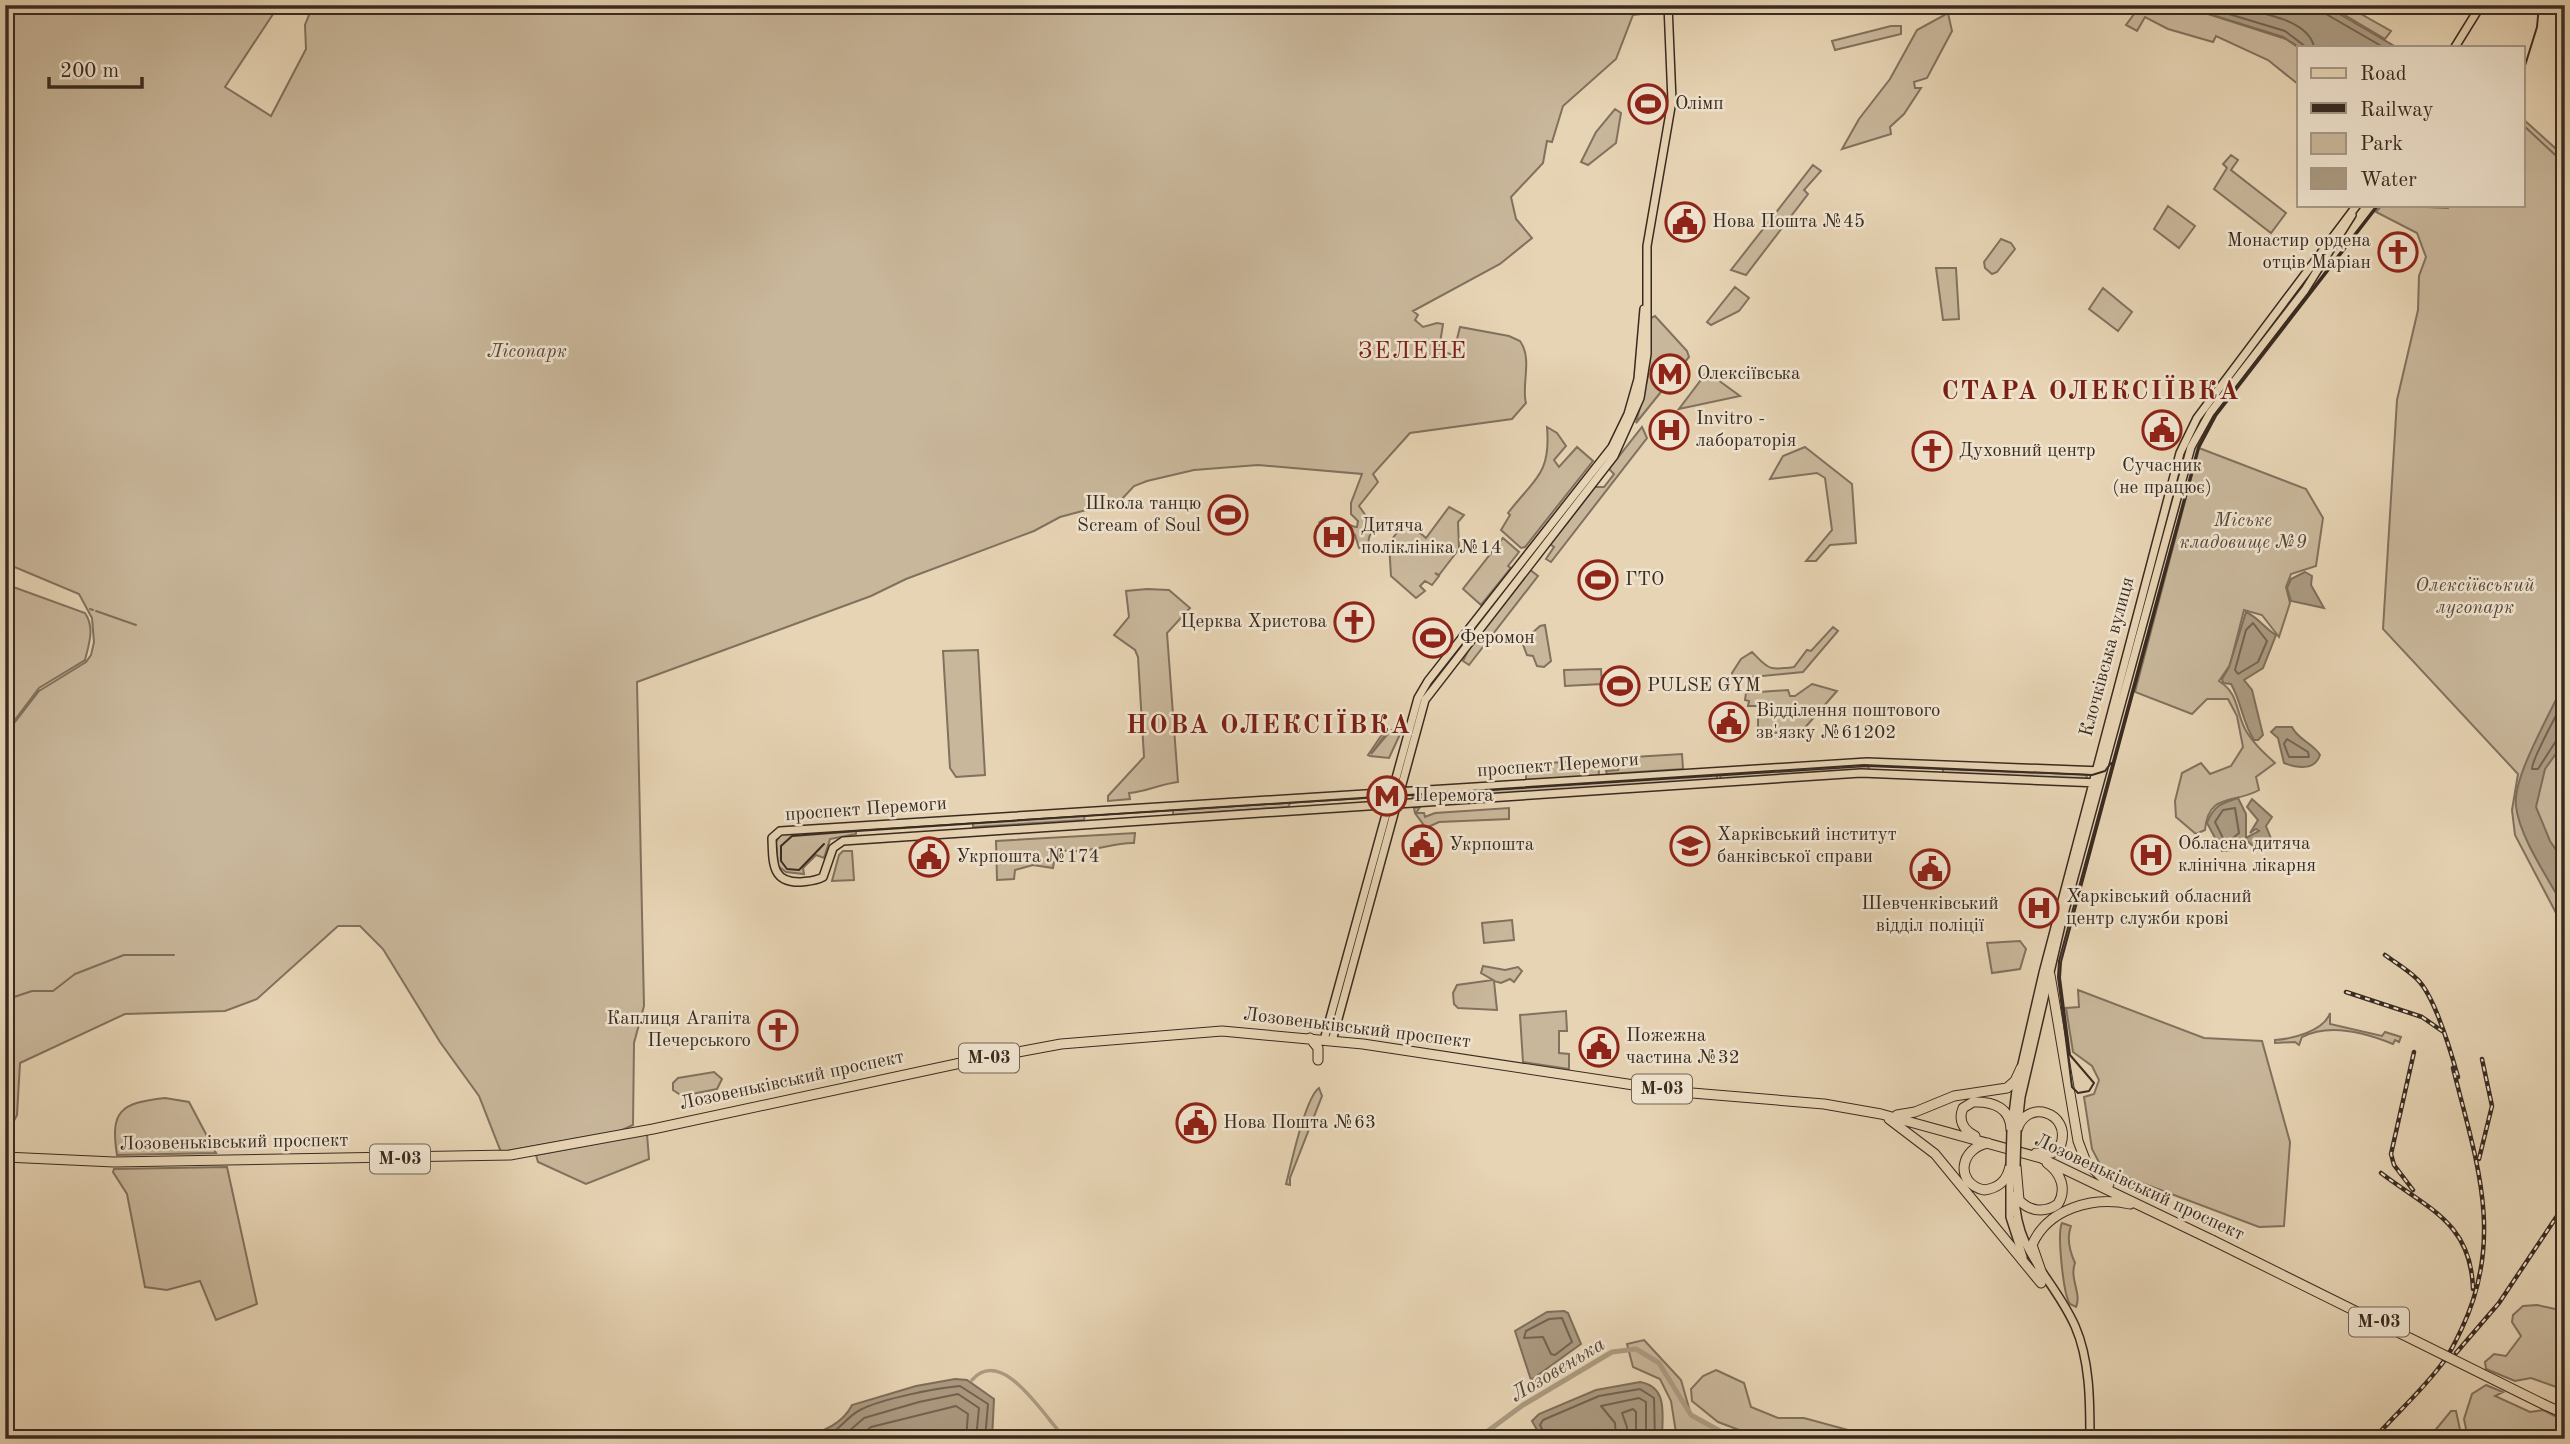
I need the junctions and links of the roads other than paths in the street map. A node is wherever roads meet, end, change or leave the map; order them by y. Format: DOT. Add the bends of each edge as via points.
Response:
graph roads {
  1 [pos="1668,5"];
  2 [pos="2481,5"];
  3 [pos="2456,46"];
  4 [pos="2356,206"];
  5 [pos="1647,294"];
  6 [pos="2099,771"];
  7 [pos="1404,775"];
  8 [pos="2096,782"];
  9 [pos="1453,788"];
  10 [pos="1395,792"];
  11 [pos="1392,805"];
  12 [pos="1340,807"];
  13 [pos="1087,811"];
  14 [pos="1088,823"];
  15 [pos="1380,830"];
  16 [pos="2050,975"];
  17 [pos="1310,1038"];
  18 [pos="1328,1041"];
  19 [pos="1318,1060"];
  20 [pos="2021,1068"];
  21 [pos="1881,1114"];
  22 [pos="2014,1130"];
  23 [pos="1989,1142"];
  24 [pos="2024,1152"];
  25 [pos="5,1157"];
  26 [pos="2013,1166"];
  27 [pos="2149,1210"];
  28 [pos="2041,1278"];
  29 [pos="2565,1414"];
  30 [pos="2090,1439"];
  1 -- 5 [label="main road" via="1672,101 1647,246"];
  2 -- 3 [label="main road"];
  4 -- 6 [label="main road, Клочківська вулиця" via="2186,438 2172,476"];
  5 -- 7 [label="main road" via="1645,380 1626,436 1427,697"];
  5 -- 10 [label="main road" via="1638,379 1620,432 1601,463 1426,685 1411,721"];
  6 -- 8 [label="main road, Клочківська вулиця"];
  6 -- 9 [label="main road, проспект Перемоги" via="1874,762"];
  7 -- 9 [label="main road" via="1410,787"];
  7 -- 10 [label="main road"];
  8 -- 11 [label="main road, проспект Перемоги" via="1861,773"];
  8 -- 16 [label="main road, Клочківська вулиця"];
  8 -- 20 [label="main road, Клочківська вулиця"];
  9 -- 10 [label="main road, проспект Перемоги"];
  10 -- 11 [label="main road"];
  10 -- 13 [label="main road, проспект Перемоги"];
  11 -- 12 [label="main road, проспект Перемоги"];
  11 -- 15 [label="main road"];
  11 -- 18 [label="main road"];
  12 -- 14 [label="main road, проспект Перемоги"];
  12 -- 15 [label="main road" via="1377,808"];
  13 -- 14 [label="main road"];
  13 -- 14 [label="main road, проспект Перемоги" via="777,832 772,838 773,868 788,882 816,881 824,875 835,846 843,841"];
  15 -- 18 [label="main road"];
  16 -- 22 [label="main road, Клочківська вулиця"];
  16 -- 27 [label="highway" via="2082,1156 2101,1179"];
  17 -- 18 [label="highway, Лозовеньківський проспект / М-03"];
  17 -- 19 [label="highway" via="1318,1048"];
  17 -- 25 [label="highway, Лозовеньківський проспект / М-03" via="1222,1031 1082,1041 510,1155 127,1162"];
  18 -- 21 [label="highway, Лозовеньківський проспект / М-03" via="1681,1092 1824,1104"];
  20 -- 21 [label="highway" via="2014,1083 2005,1089 1954,1096 1908,1114"];
  20 -- 22 [label="main road, Клочківська вулиця"];
  21 -- 23 [label="highway, Лозовеньківський проспект / М-03"];
  21 -- 28 [label="highway" via="1935,1154"];
  22 -- 23 [label="highway" via="2002,1108 1968,1103 1962,1124"];
  22 -- 24 [label="highway" via="2023,1117 2037,1112 2053,1115 2062,1127 2062,1142 2054,1152"];
  22 -- 26 [label="main road, Клочківська вулиця, bridge"];
  23 -- 24 [label="highway, Лозовеньківський проспект / М-03"];
  23 -- 26 [label="highway" via="1966,1155 1963,1167 1968,1181 1979,1189 1991,1189 2005,1181"];
  24 -- 26 [label="highway" via="2057,1172 2062,1189 2058,1204 2038,1210 2021,1203"];
  24 -- 27 [label="highway, Лозовеньківський проспект / М-03"];
  26 -- 28 [label="main road, Клочківська вулиця" via="2009,1205 2014,1233 2023,1257"];
  27 -- 28 [label="highway" via="2101,1202 2059,1215 2032,1245"];
  27 -- 29 [label="highway, Лозовеньківський проспект / М-03, bridge"];
  28 -- 30 [label="main road, Клочківська вулиця" via="2071,1318 2085,1358"];
}
